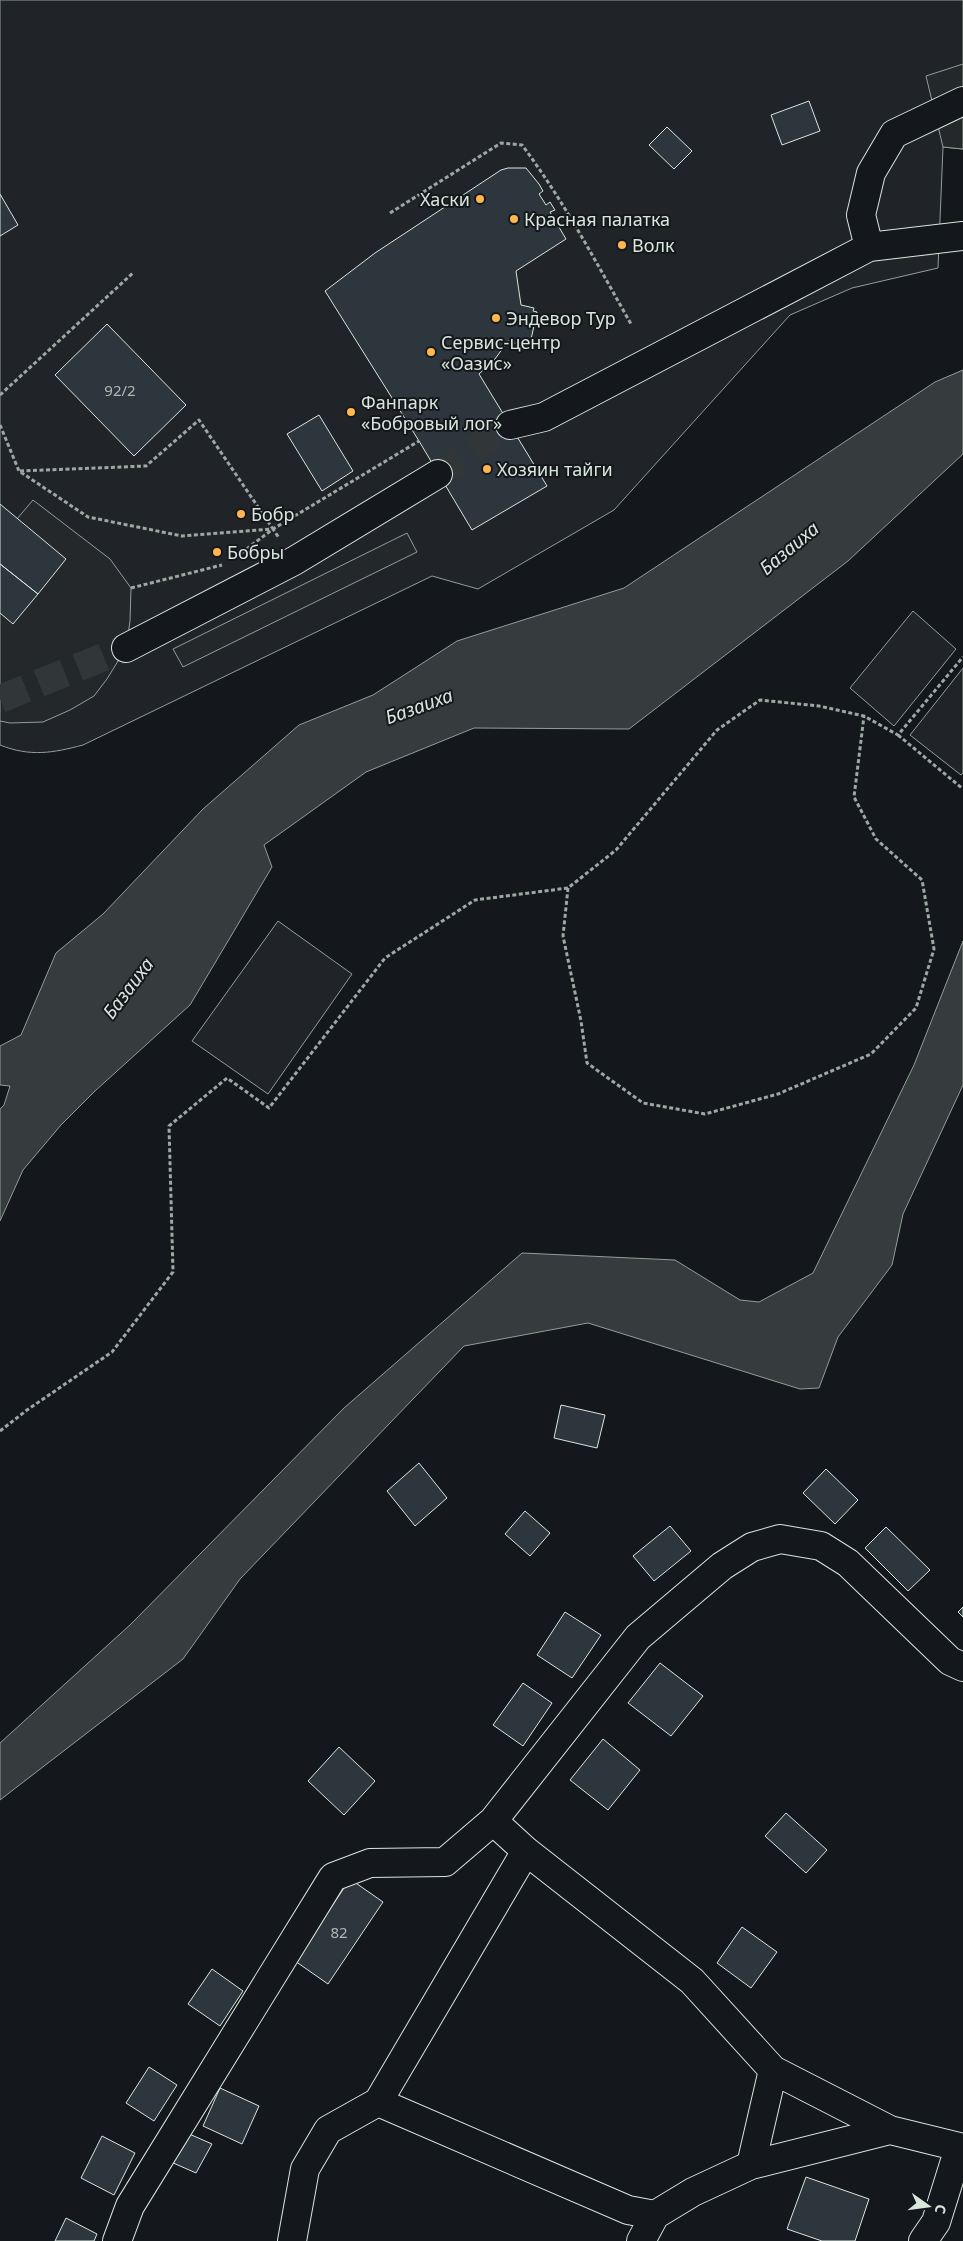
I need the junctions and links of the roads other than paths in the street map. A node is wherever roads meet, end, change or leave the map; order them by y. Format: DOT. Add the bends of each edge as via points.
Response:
graph roads {
  1 [pos="959,102"];
  2 [pos="963,236"];
  3 [pos="869,247"];
  4 [pos="510,425"];
  5 [pos="438,474"];
  6 [pos="126,648"];
  7 [pos="963,1667"];
  8 [pos="493,1821"];
  9 [pos="526,1851"];
  10 [pos="774,2070"];
  11 [pos="378,2102"];
  12 [pos="890,2130"];
  13 [pos="961,2148"];
  14 [pos="752,2164"];
  15 [pos="656,2215"];
  16 [pos="117,2241"];
  17 [pos="292,2241"];
  18 [pos="642,2241"];
  19 [pos="923,2241"];
  1 -- 3 [label="street" via="894,134 871,173 861,215"];
  2 -- 3 [label="street"];
  3 -- 4 [label="street" via="544,417"];
  5 -- 6 [label="street" via="294,562"];
  7 -- 8 [label="street" via="950,1661 848,1563 821,1546 780,1539 752,1547 722,1566 638,1637"];
  8 -- 9 [label="street"];
  8 -- 16 [label="street" via="444,1862 370,1863 333,1877 130,2206"];
  9 -- 10 [label="street" via="692,1981"];
  9 -- 11 [label="street"];
  10 -- 12 [label="street"];
  10 -- 14 [label="street"];
  11 -- 15 [label="street" via="628,2210"];
  11 -- 17 [label="street" via="328,2130 305,2169"];
  12 -- 13 [label="street"];
  12 -- 14 [label="street"];
  13 -- 19 [label="street" via="936,2222"];
  14 -- 15 [label="street" via="693,2192"];
  15 -- 18 [label="street"];
}
